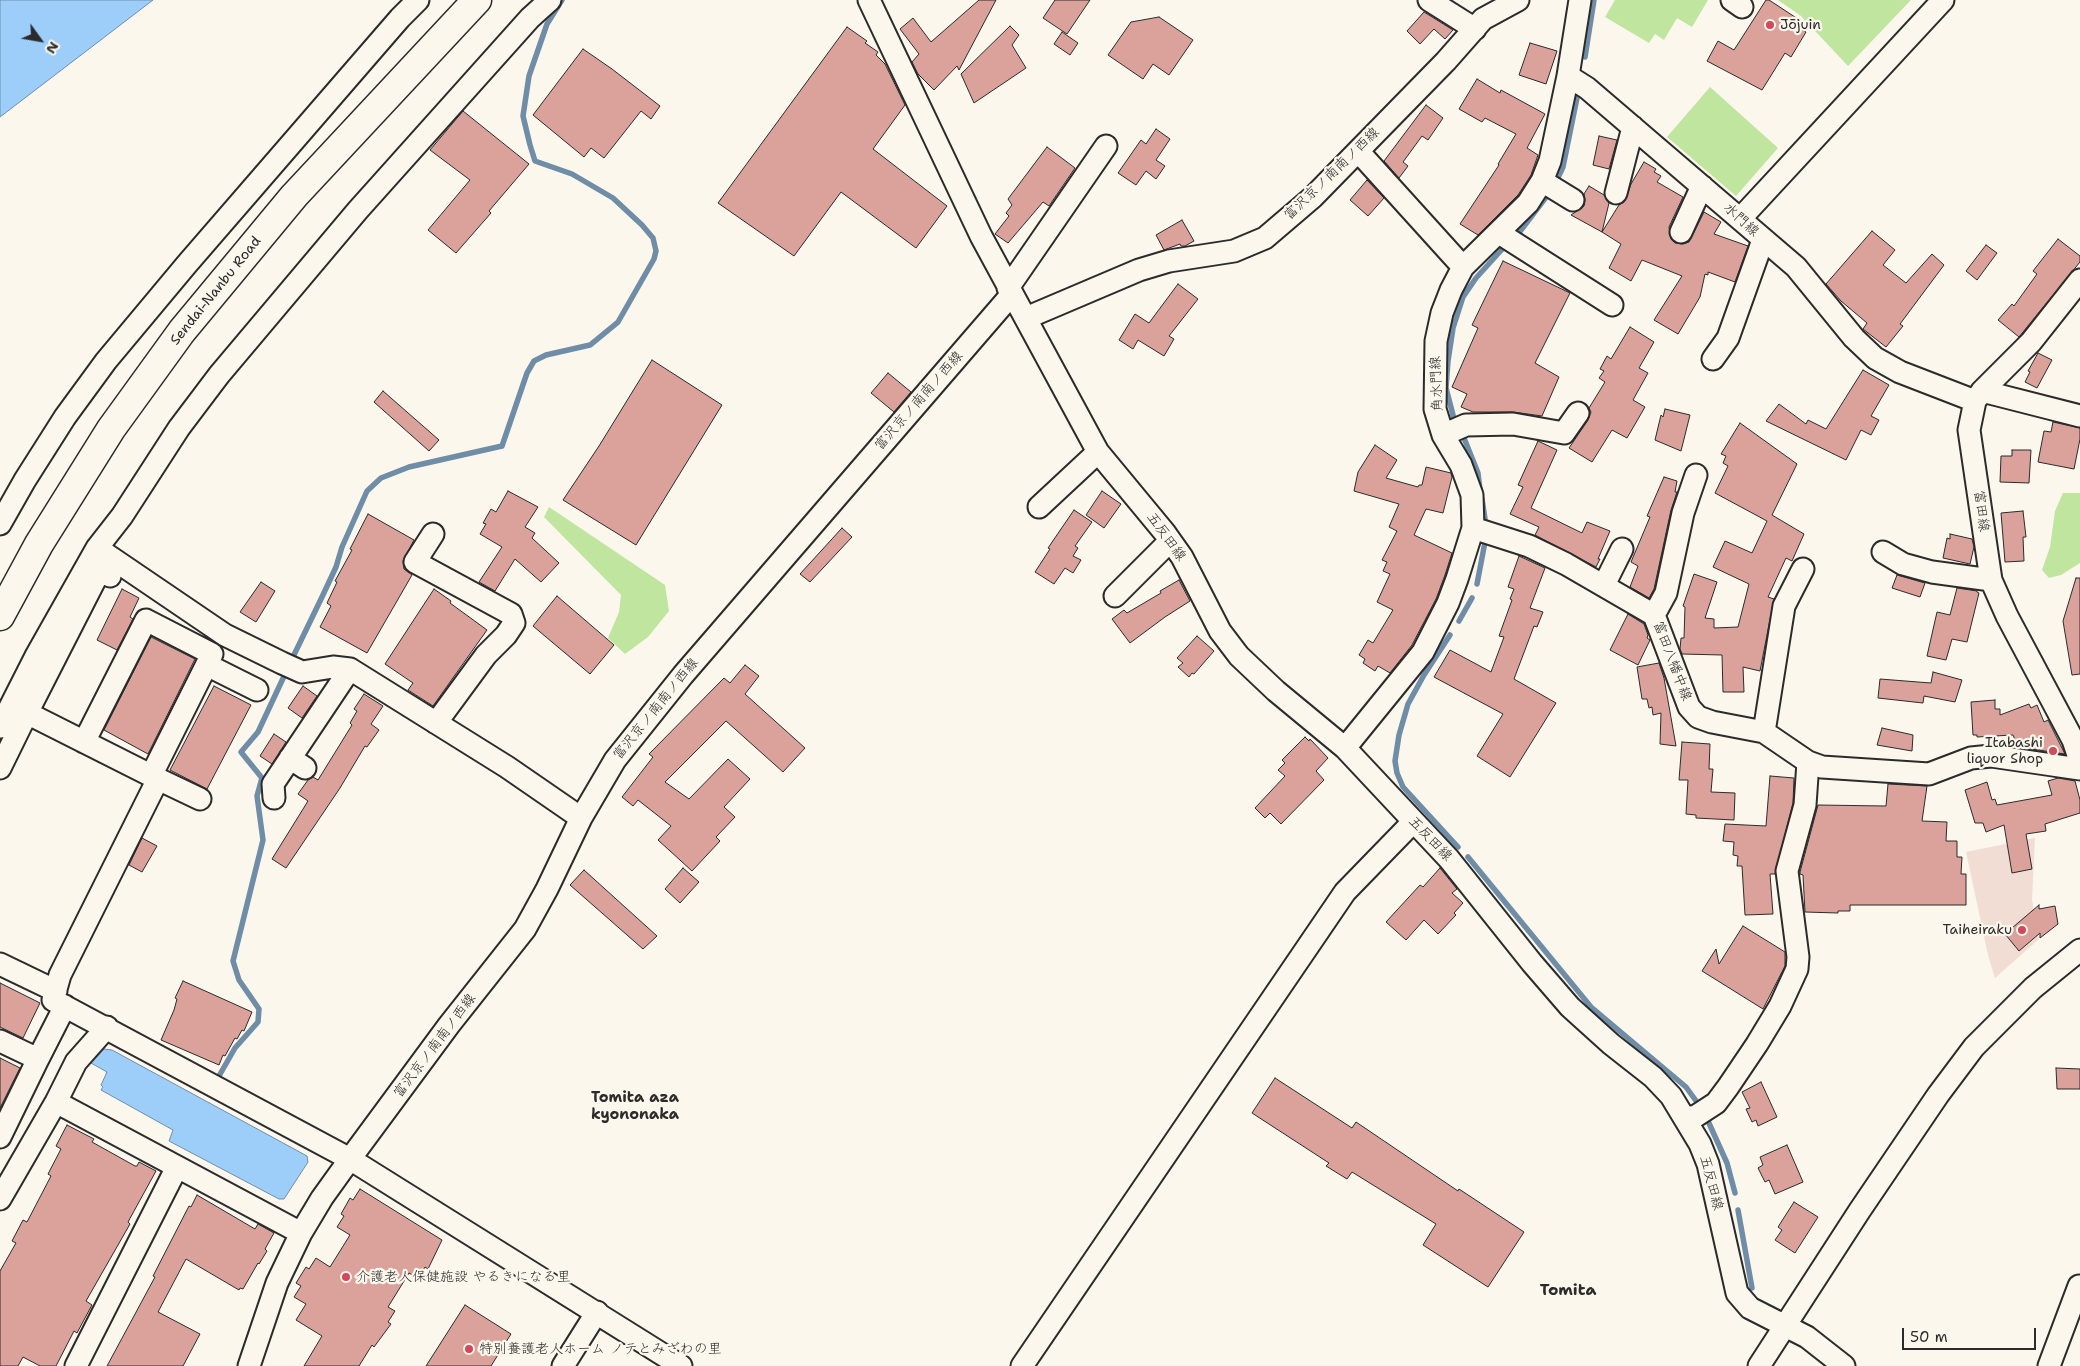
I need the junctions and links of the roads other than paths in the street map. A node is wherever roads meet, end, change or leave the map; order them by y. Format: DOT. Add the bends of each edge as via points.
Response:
graph roads {
  1 [pos="418,0"];
  2 [pos="477,0"];
  3 [pos="550,0"];
  4 [pos="869,0"];
  5 [pos="1429,0"];
  6 [pos="1518,0"];
  7 [pos="1580,0"];
  8 [pos="1943,0"];
  9 [pos="1475,29"];
  10 [pos="1568,76"];
  11 [pos="1633,128"];
  12 [pos="1106,146"];
  13 [pos="1358,150"];
  14 [pos="1702,186"];
  15 [pos="1616,193"];
  16 [pos="1740,219"];
  17 [pos="1681,232"];
  18 [pos="1499,233"];
  19 [pos="1763,240"];
  20 [pos="1463,267"];
  21 [pos="2080,280"];
  22 [pos="1010,291"];
  23 [pos="1612,305"];
  24 [pos="1026,318"];
  25 [pos="1713,359"];
  26 [pos="1979,396"];
  27 [pos="1578,413"];
  28 [pos="2080,416"];
  29 [pos="1443,434"];
  30 [pos="1098,452"];
  31 [pos="1696,475"];
  32 [pos="1039,507"];
  33 [pos="0,524"];
  34 [pos="1473,528"];
  35 [pos="433,534"];
  36 [pos="1170,541"];
  37 [pos="97,548"];
  38 [pos="1622,548"];
  39 [pos="1883,552"];
  40 [pos="1803,569"];
  41 [pos="110,576"];
  42 [pos="1991,580"];
  43 [pos="1604,585"];
  44 [pos="1114,596"];
  45 [pos="1654,615"];
  46 [pos="0,616"];
  47 [pos="207,665"];
  48 [pos="350,669"];
  49 [pos="257,690"];
  50 [pos="27,713"];
  51 [pos="436,723"];
  52 [pos="0,727"];
  53 [pos="1764,732"];
  54 [pos="2077,739"];
  55 [pos="84,742"];
  56 [pos="1345,748"];
  57 [pos="2080,761"];
  58 [pos="1808,762"];
  59 [pos="0,768"];
  60 [pos="2080,768"];
  61 [pos="154,777"];
  62 [pos="274,798"];
  63 [pos="200,799"];
  64 [pos="581,818"];
  65 [pos="1413,822"];
  66 [pos="2080,950"];
  67 [pos="0,964"];
  68 [pos="60,999"];
  69 [pos="106,1027"];
  70 [pos="0,1041"];
  71 [pos="38,1059"];
  72 [pos="56,1102"];
  73 [pos="5,1114"];
  74 [pos="1686,1118"];
  75 [pos="0,1137"];
  76 [pos="350,1159"];
  77 [pos="177,1167"];
  78 [pos="0,1199"];
  79 [pos="301,1232"];
  80 [pos="2079,1286"];
  81 [pos="597,1312"];
  82 [pos="1785,1326"];
  83 [pos="76,1366"];
  84 [pos="249,1366"];
  85 [pos="563,1366"];
  86 [pos="681,1366"];
  87 [pos="1022,1366"];
  88 [pos="1759,1366"];
  89 [pos="1844,1366"];
  90 [pos="2049,1366"];
  1 -- 33 [label="street" via="193,256 106,361 65,417"];
  2 -- 46 [label="highway, Sendai-Nanbu Road" via="294,196 182,331 111,429 39,544"];
  3 -- 37 [label="street" via="530,18 358,210 219,375"];
  4 -- 22 [label="street, 五反田線"];
  5 -- 9 [label="street"];
  6 -- 9 [label="street, 富沢京ノ南南ノ西線" via="1483,19"];
  7 -- 10 [label="street"];
  8 -- 16 [label="street"];
  9 -- 13 [label="street, 富沢京ノ南南ノ西線"];
  10 -- 11 [label="street, 水門線"];
  10 -- 18 [label="street, 角水門線" via="1550,161 1555,189 1528,203"];
  11 -- 14 [label="street, 水門線"];
  11 -- 15 [label="street"];
  12 -- 22 [label="street, 富沢京ノ南南ノ西線"];
  13 -- 20 [label="street"];
  13 -- 24 [label="street, 富沢京ノ南南ノ西線" via="1313,197 1265,238 1234,251 1169,261 1117,278"];
  14 -- 16 [label="street, 水門線"];
  14 -- 17 [label="street"];
  16 -- 19 [label="street, 水門線"];
  18 -- 20 [label="street, 角水門線"];
  18 -- 23 [label="street"];
  19 -- 25 [label="street" via="1728,338"];
  19 -- 26 [label="street, 水門線" via="1796,268 1854,338 1875,358 1900,372"];
  20 -- 29 [label="street, 角水門線" via="1445,305 1436,341 1436,409"];
  21 -- 26 [label="street" via="2031,342"];
  22 -- 24 [label="street, 五反田線"];
  22 -- 64 [label="street, 富沢京ノ南南ノ西線" via="683,675 615,760"];
  24 -- 30 [label="street, 五反田線"];
  26 -- 28 [label="street, 水門線"];
  26 -- 42 [label="street, 富田線" via="1969,430"];
  27 -- 29 [label="street" via="1564,432 1513,424 1466,425"];
  29 -- 34 [label="street, 角水門線" via="1461,465 1472,495"];
  30 -- 32 [label="street"];
  30 -- 36 [label="street, 五反田線"];
  31 -- 45 [label="street" via="1683,513 1666,593"];
  34 -- 43 [label="street, 富田八幡中線" via="1529,546"];
  34 -- 56 [label="street, 角水門線" via="1448,603 1423,652"];
  35 -- 51 [label="street" via="415,562 511,614 514,624 486,655"];
  36 -- 44 [label="street"];
  36 -- 56 [label="street, 五反田線" via="1182,557 1220,631 1239,656"];
  37 -- 48 [label="street" via="225,636 302,672 333,667"];
  37 -- 52 [label="street"];
  38 -- 43 [label="street"];
  39 -- 42 [label="street" via="1903,564 1925,570"];
  40 -- 53 [label="street" via="1784,606"];
  41 -- 50 [label="street" via="100,570"];
  42 -- 54 [label="street, 富田線" via="2007,616"];
  43 -- 45 [label="street, 富田八幡中線"];
  45 -- 53 [label="street, 富田八幡中線" via="1690,707 1698,716 1712,722"];
  47 -- 49 [label="street"];
  47 -- 55 [label="street" via="212,654 146,620"];
  47 -- 61 [label="street"];
  48 -- 51 [label="street"];
  48 -- 62 [label="street" via="298,763 273,784"];
  50 -- 55 [label="street"];
  50 -- 59 [label="street"];
  51 -- 64 [label="street"];
  53 -- 58 [label="street, 富田八幡中線"];
  54 -- 57 [label="street, 富田線"];
  55 -- 61 [label="street"];
  56 -- 65 [label="street, 五反田線"];
  58 -- 60 [label="street, 富田八幡中線" via="1822,766 1928,774 1972,758 1991,756"];
  58 -- 74 [label="street" via="1805,805 1787,871 1797,969 1780,1006 1728,1087 1716,1103 1696,1116"];
  61 -- 63 [label="street"];
  61 -- 68 [label="street" via="60,975"];
  64 -- 76 [label="street, 富沢京ノ南南ノ西線" via="525,929"];
  65 -- 74 [label="street, 五反田線" via="1449,858 1570,1007 1653,1077"];
  65 -- 87 [label="street" via="1345,892"];
  66 -- 82 [label="street" via="2033,988 1974,1047 1916,1128"];
  67 -- 68 [label="street"];
  68 -- 69 [label="street"];
  68 -- 71 [label="street"];
  69 -- 72 [label="street" via="76,1062"];
  69 -- 76 [label="street"];
  70 -- 71 [label="street"];
  71 -- 73 [label="street"];
  72 -- 77 [label="street"];
  72 -- 78 [label="street"];
  73 -- 75 [label="street"];
  74 -- 82 [label="street, 五反田線" via="1708,1164 1738,1293 1750,1308"];
  76 -- 79 [label="street, 富沢京ノ南南ノ西線"];
  76 -- 81 [label="street"];
  77 -- 79 [label="street"];
  77 -- 83 [label="street"];
  79 -- 84 [label="street, 富沢京ノ南南ノ西線" via="277,1283"];
  80 -- 90 [label="street"];
  81 -- 85 [label="street"];
  81 -- 86 [label="street"];
  82 -- 88 [label="street"];
  82 -- 89 [label="street, 五反田線"];
}
